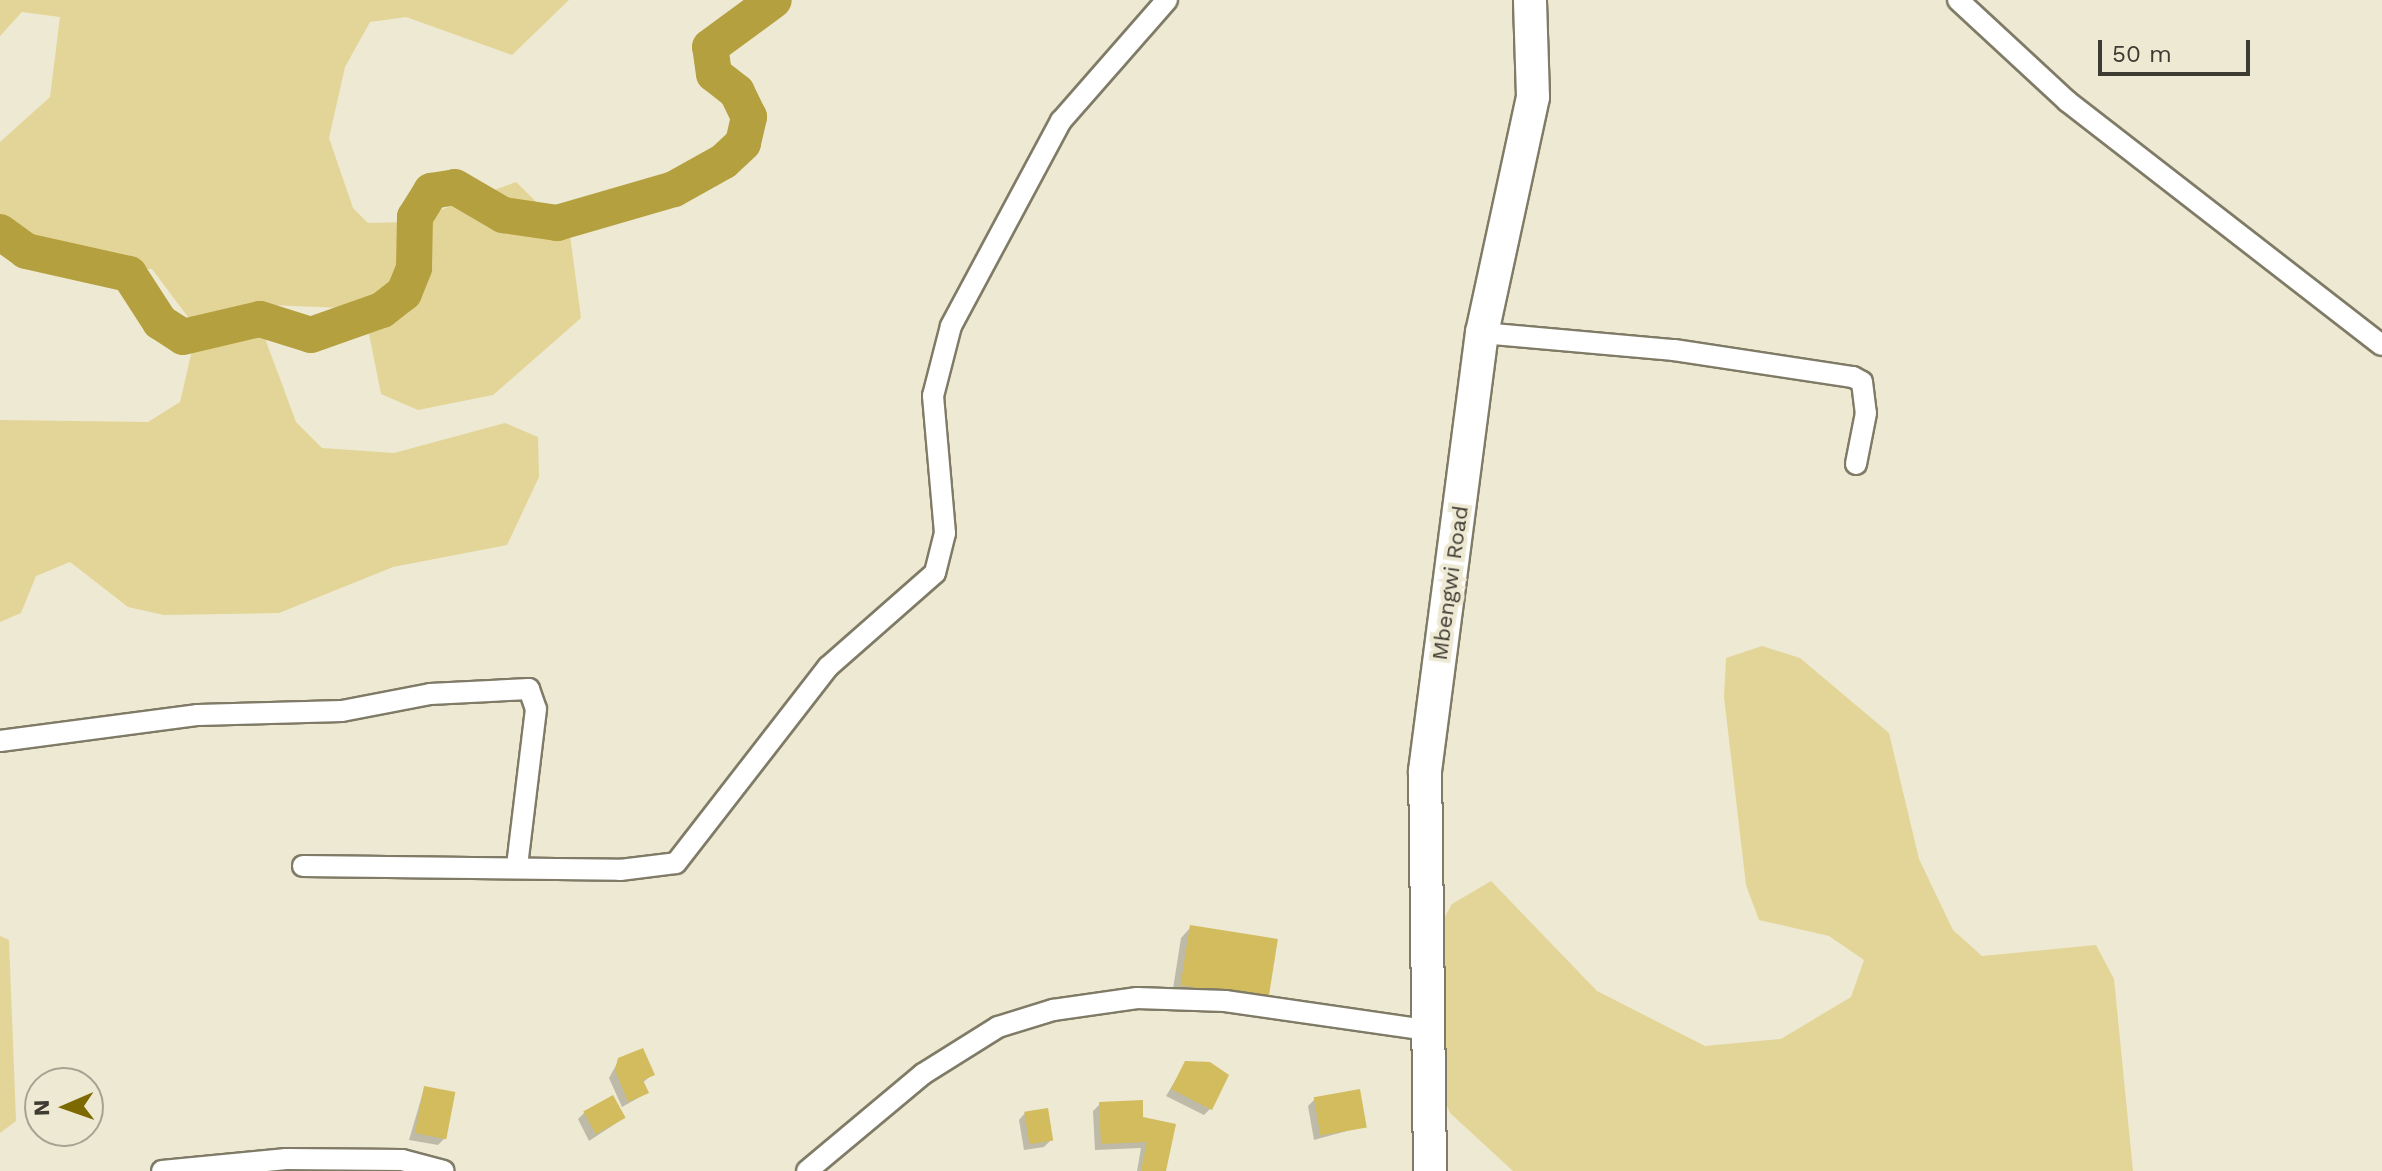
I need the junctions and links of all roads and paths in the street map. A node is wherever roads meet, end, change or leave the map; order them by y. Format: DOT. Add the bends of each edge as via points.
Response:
graph roads {
  1 [pos="1167,0"];
  2 [pos="1530,0"];
  3 [pos="1965,3"];
  4 [pos="1482,333"];
  5 [pos="2382,345"];
  6 [pos="1856,464"];
  7 [pos="0,741"];
  8 [pos="303,866"];
  9 [pos="517,866"];
  10 [pos="1432,1031"];
  11 [pos="162,1171"];
  12 [pos="444,1171"];
  13 [pos="807,1171"];
  14 [pos="1430,1171"];
  1 -- 9 [label="street" via="1061,121 951,326 933,396 945,533 935,573 828,667 676,863 620,870"];
  2 -- 4 [label="main road, Mbengwi Road" via="1533,97"];
  3 -- 5 [label="street" via="2067,101"];
  4 -- 6 [label="street" via="1674,350 1853,377 1866,397"];
  4 -- 10 [label="main road, Mbengwi Road" via="1425,771"];
  7 -- 9 [label="street" via="198,715 342,711 430,694 529,689 536,709"];
  8 -- 9 [label="street"];
  10 -- 13 [label="street" via="1225,1001 1137,998 1053,1010 998,1027 923,1074"];
  10 -- 14 [label="main road, Mbengwi Road"];
  11 -- 12 [label="street" via="286,1159 402,1160"];
}
